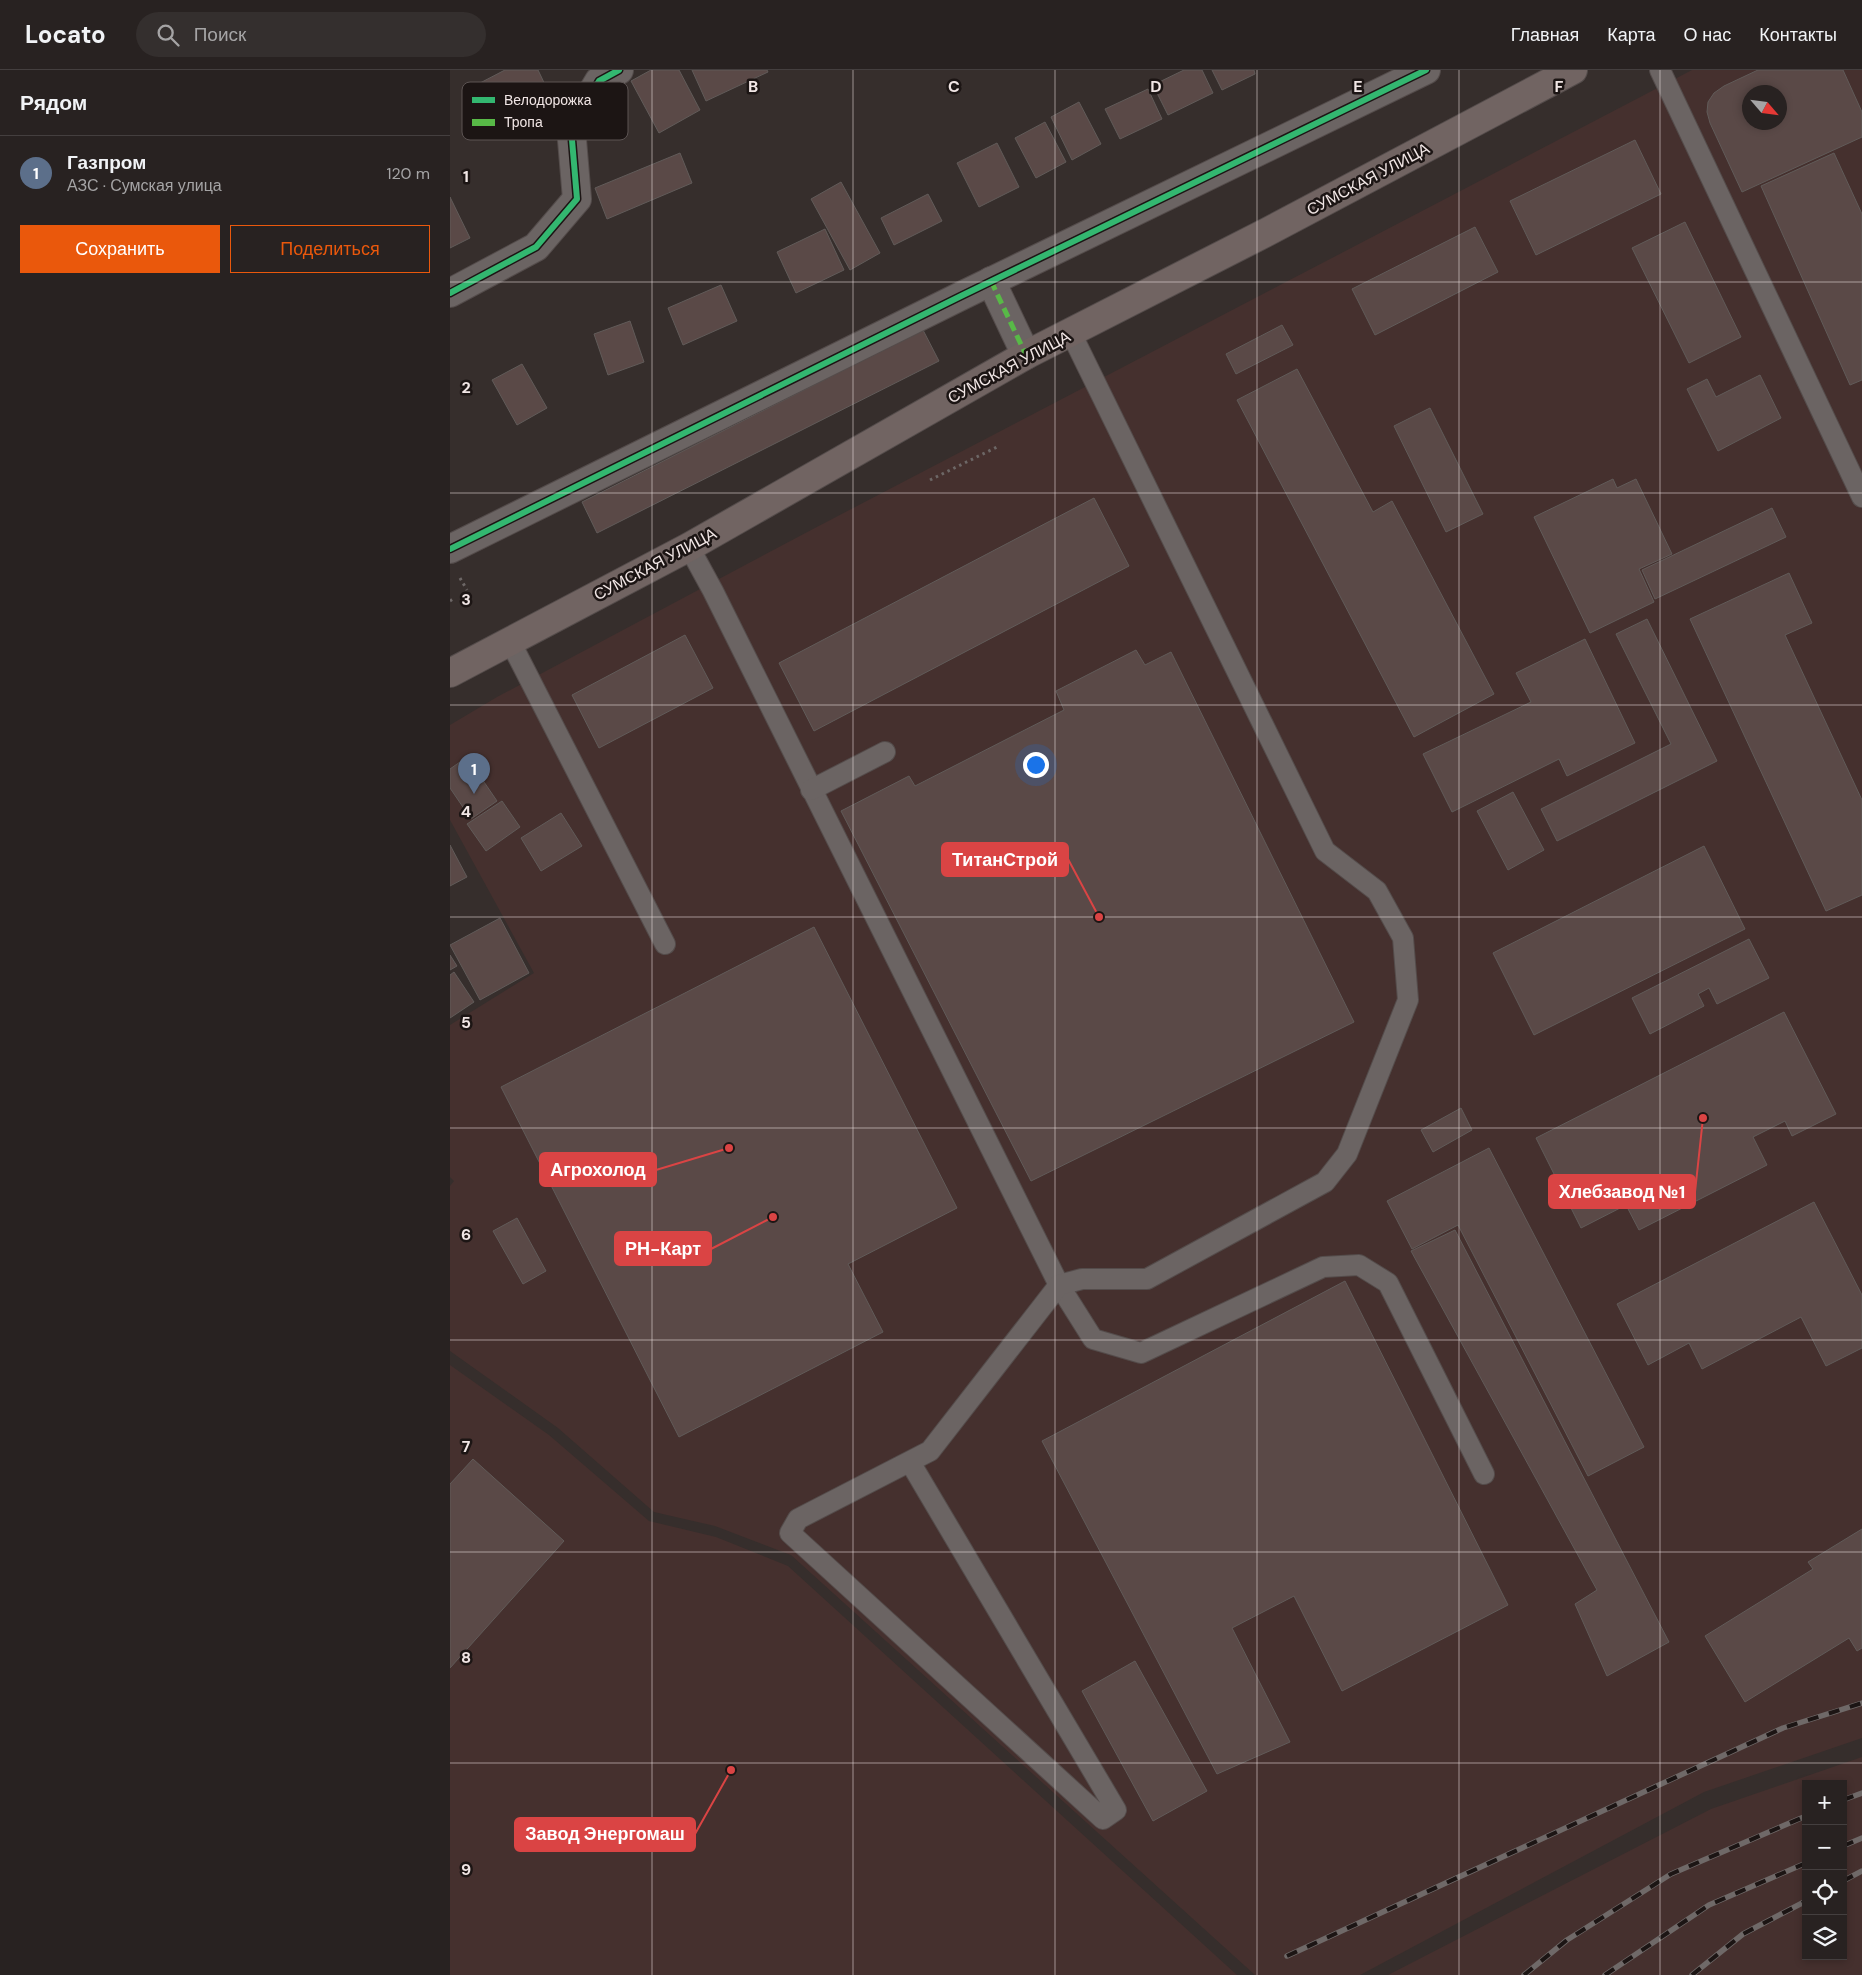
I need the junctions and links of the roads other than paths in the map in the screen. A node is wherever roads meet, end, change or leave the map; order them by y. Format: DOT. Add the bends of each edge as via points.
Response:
graph roads {
  1 [pos="619,70"];
  2 [pos="1426,70"];
  3 [pos="1573,70"];
  4 [pos="1660,70"];
  5 [pos="598,82"];
  6 [pos="572,140"];
  7 [pos="991,281"];
  8 [pos="450,292"];
  9 [pos="1070,333"];
  10 [pos="1026,355"];
  11 [pos="1862,497"];
  12 [pos="689,547"];
  13 [pos="450,549"];
  14 [pos="510,641"];
  15 [pos="450,673"];
  16 [pos="885,752"];
  17 [pos="812,790"];
  18 [pos="664,944"];
  19 [pos="1059,1285"];
  20 [pos="910,1462"];
  21 [pos="1484,1474"];
  1 -- 5 [label="street"];
  2 -- 7 [label="street"];
  3 -- 9 [label="main road, СУМСКАЯ УЛИЦА"];
  4 -- 11 [label="lane"];
  6 -- 8 [label="street" via="576,200 536,247"];
  7 -- 10 [label="street"];
  7 -- 13 [label="street"];
  9 -- 10 [label="main road, СУМСКАЯ УЛИЦА"];
  9 -- 19 [label="lane" via="1325,851 1377,891 1403,938 1408,1000 1347,1154 1325,1182 1147,1279 1082,1279"];
  10 -- 12 [label="main road, СУМСКАЯ УЛИЦА"];
  12 -- 14 [label="main road, СУМСКАЯ УЛИЦА"];
  12 -- 17 [label="lane"];
  14 -- 15 [label="main road, СУМСКАЯ УЛИЦА"];
  14 -- 18 [label="lane"];
  16 -- 17 [label="lane"];
  17 -- 19 [label="lane"];
  19 -- 20 [label="lane" via="930,1451"];
  19 -- 21 [label="lane" via="1093,1339 1142,1353 1323,1267 1359,1265 1388,1283"];
  20 -- 20 [label="lane" via="798,1519 790,1532 1103,1818 1116,1810"];
}
